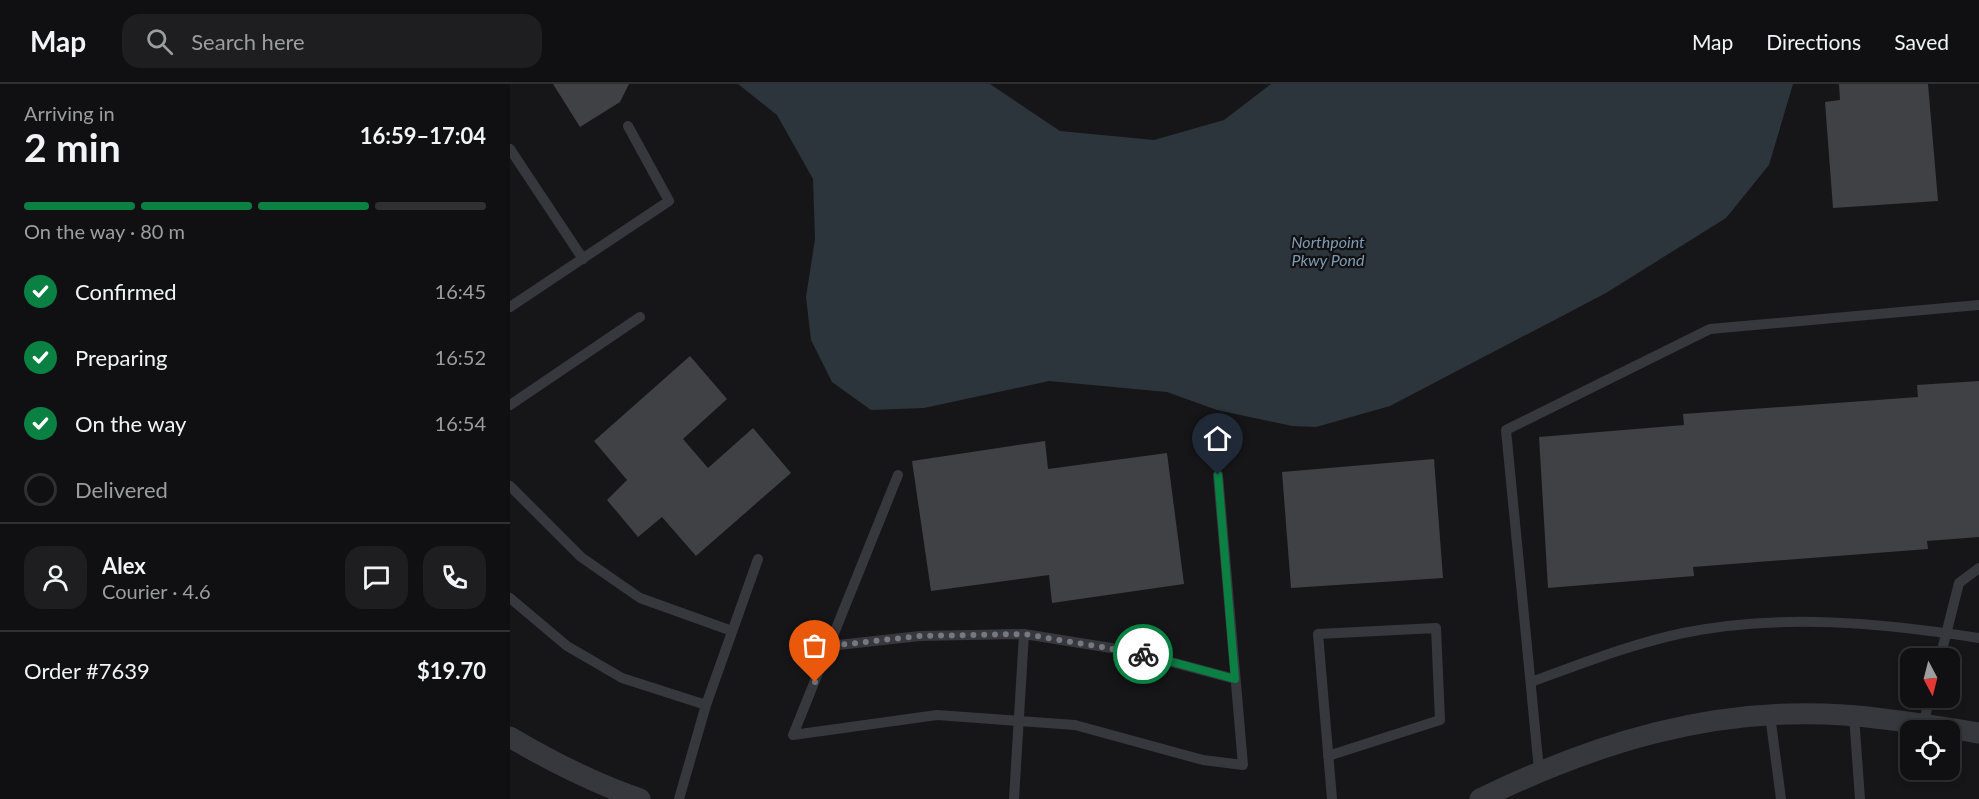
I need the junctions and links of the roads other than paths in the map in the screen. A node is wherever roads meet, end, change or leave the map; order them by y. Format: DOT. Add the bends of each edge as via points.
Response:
graph roads {
  1 [pos="628,126"];
  2 [pos="510,149"];
  3 [pos="583,260"];
  4 [pos="1979,305"];
  5 [pos="510,307"];
  6 [pos="639,317"];
  7 [pos="510,405"];
  8 [pos="898,475"];
  9 [pos="1218,475"];
  10 [pos="510,486"];
  11 [pos="758,559"];
  12 [pos="1979,568"];
  13 [pos="510,598"];
  14 [pos="732,631"];
  15 [pos="1946,633"];
  16 [pos="1024,634"];
  17 [pos="1979,638"];
  18 [pos="829,646"];
  19 [pos="1942,648"];
  20 [pos="1235,679"];
  21 [pos="1531,682"];
  22 [pos="706,705"];
  23 [pos="1770,715"];
  24 [pos="1854,716"];
  25 [pos="1018,721"];
  26 [pos="1900,721"];
  27 [pos="1960,730"];
  28 [pos="1979,733"];
  29 [pos="510,737"];
  30 [pos="1328,756"];
  31 [pos="1539,770"];
  32 [pos="1505,794"];
  33 [pos="640,799"];
  34 [pos="679,799"];
  35 [pos="1014,799"];
  36 [pos="1332,799"];
  37 [pos="1480,799"];
  38 [pos="1781,799"];
  39 [pos="1860,799"];
  1 -- 3 [label="lane" via="669,201"];
  2 -- 3 [label="lane"];
  3 -- 5 [label="lane"];
  4 -- 21 [label="lane" via="1710,329 1506,430"];
  6 -- 7 [label="lane"];
  8 -- 18 [label="lane"];
  9 -- 20 [label="lane"];
  10 -- 14 [label="lane" via="581,557 640,598"];
  11 -- 14 [label="lane"];
  12 -- 15 [label="lane" via="1959,583"];
  13 -- 22 [label="lane" via="567,646 622,678"];
  14 -- 22 [label="lane"];
  15 -- 17 [label="lane"];
  15 -- 19 [label="lane"];
  15 -- 21 [label="lane" via="1842,623 1772,623 1684,633 1627,647"];
  16 -- 18 [label="lane" via="920,636"];
  16 -- 20 [label="lane" via="1130,651"];
  16 -- 25 [label="lane"];
  18 -- 25 [label="lane" via="793,735 936,715"];
  20 -- 25 [label="lane" via="1243,765 1203,760 1075,725"];
  21 -- 31 [label="lane"];
  22 -- 34 [label="lane"];
  23 -- 24 [label="street"];
  23 -- 31 [label="street" via="1652,732"];
  23 -- 38 [label="lane"];
  24 -- 26 [label="street"];
  24 -- 39 [label="lane"];
  25 -- 35 [label="lane"];
  27 -- 28 [label="street"];
  29 -- 33 [label="street" via="606,788"];
  30 -- 30 [label="lane" via="1318,634 1436,628 1440,720"];
  30 -- 36 [label="lane"];
  31 -- 32 [label="street"];
  32 -- 37 [label="street"];
}
